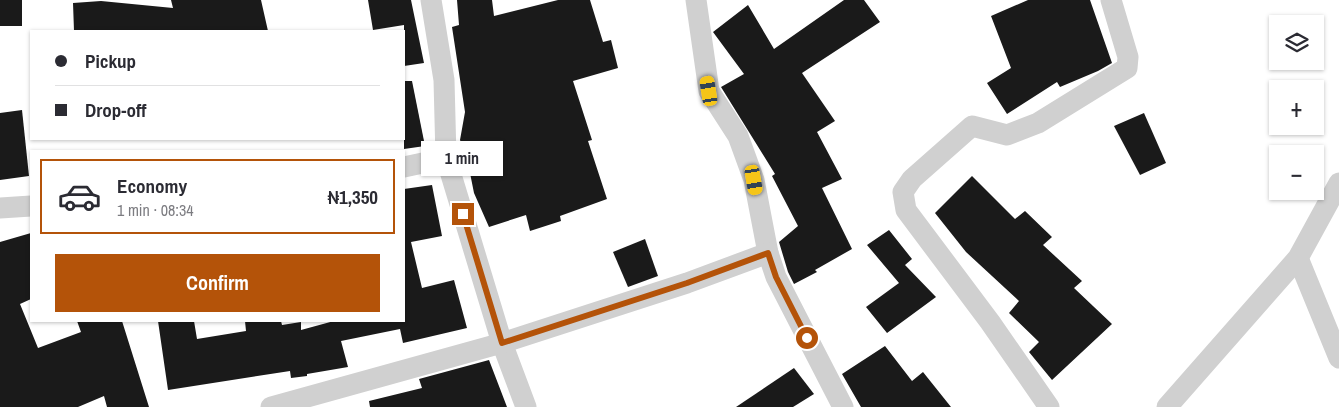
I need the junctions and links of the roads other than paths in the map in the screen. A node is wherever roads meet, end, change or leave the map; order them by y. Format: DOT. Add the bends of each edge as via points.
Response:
graph roads {
  1 [pos="431,0"];
  2 [pos="696,0"];
  3 [pos="1110,0"];
  4 [pos="446,158"];
  5 [pos="405,167"];
  6 [pos="1339,183"];
  7 [pos="30,206"];
  8 [pos="0,208"];
  9 [pos="768,253"];
  10 [pos="1298,258"];
  11 [pos="502,343"];
  12 [pos="1339,358"];
  13 [pos="271,407"];
  14 [pos="526,407"];
  15 [pos="843,407"];
  16 [pos="1049,407"];
  17 [pos="1167,407"];
  1 -- 4 [label="street" via="444,80"];
  2 -- 9 [label="street" via="709,91 738,136 754,180"];
  3 -- 16 [label="street" via="1128,57 1126,68 1038,123 1006,135 972,126 912,179 903,192 906,210"];
  4 -- 5 [label="street"];
  4 -- 11 [label="street"];
  6 -- 10 [label="street"];
  7 -- 8 [label="street"];
  9 -- 11 [label="street"];
  9 -- 15 [label="street" via="776,277"];
  10 -- 12 [label="street"];
  10 -- 17 [label="street"];
  11 -- 13 [label="street"];
  11 -- 14 [label="street"];
}
